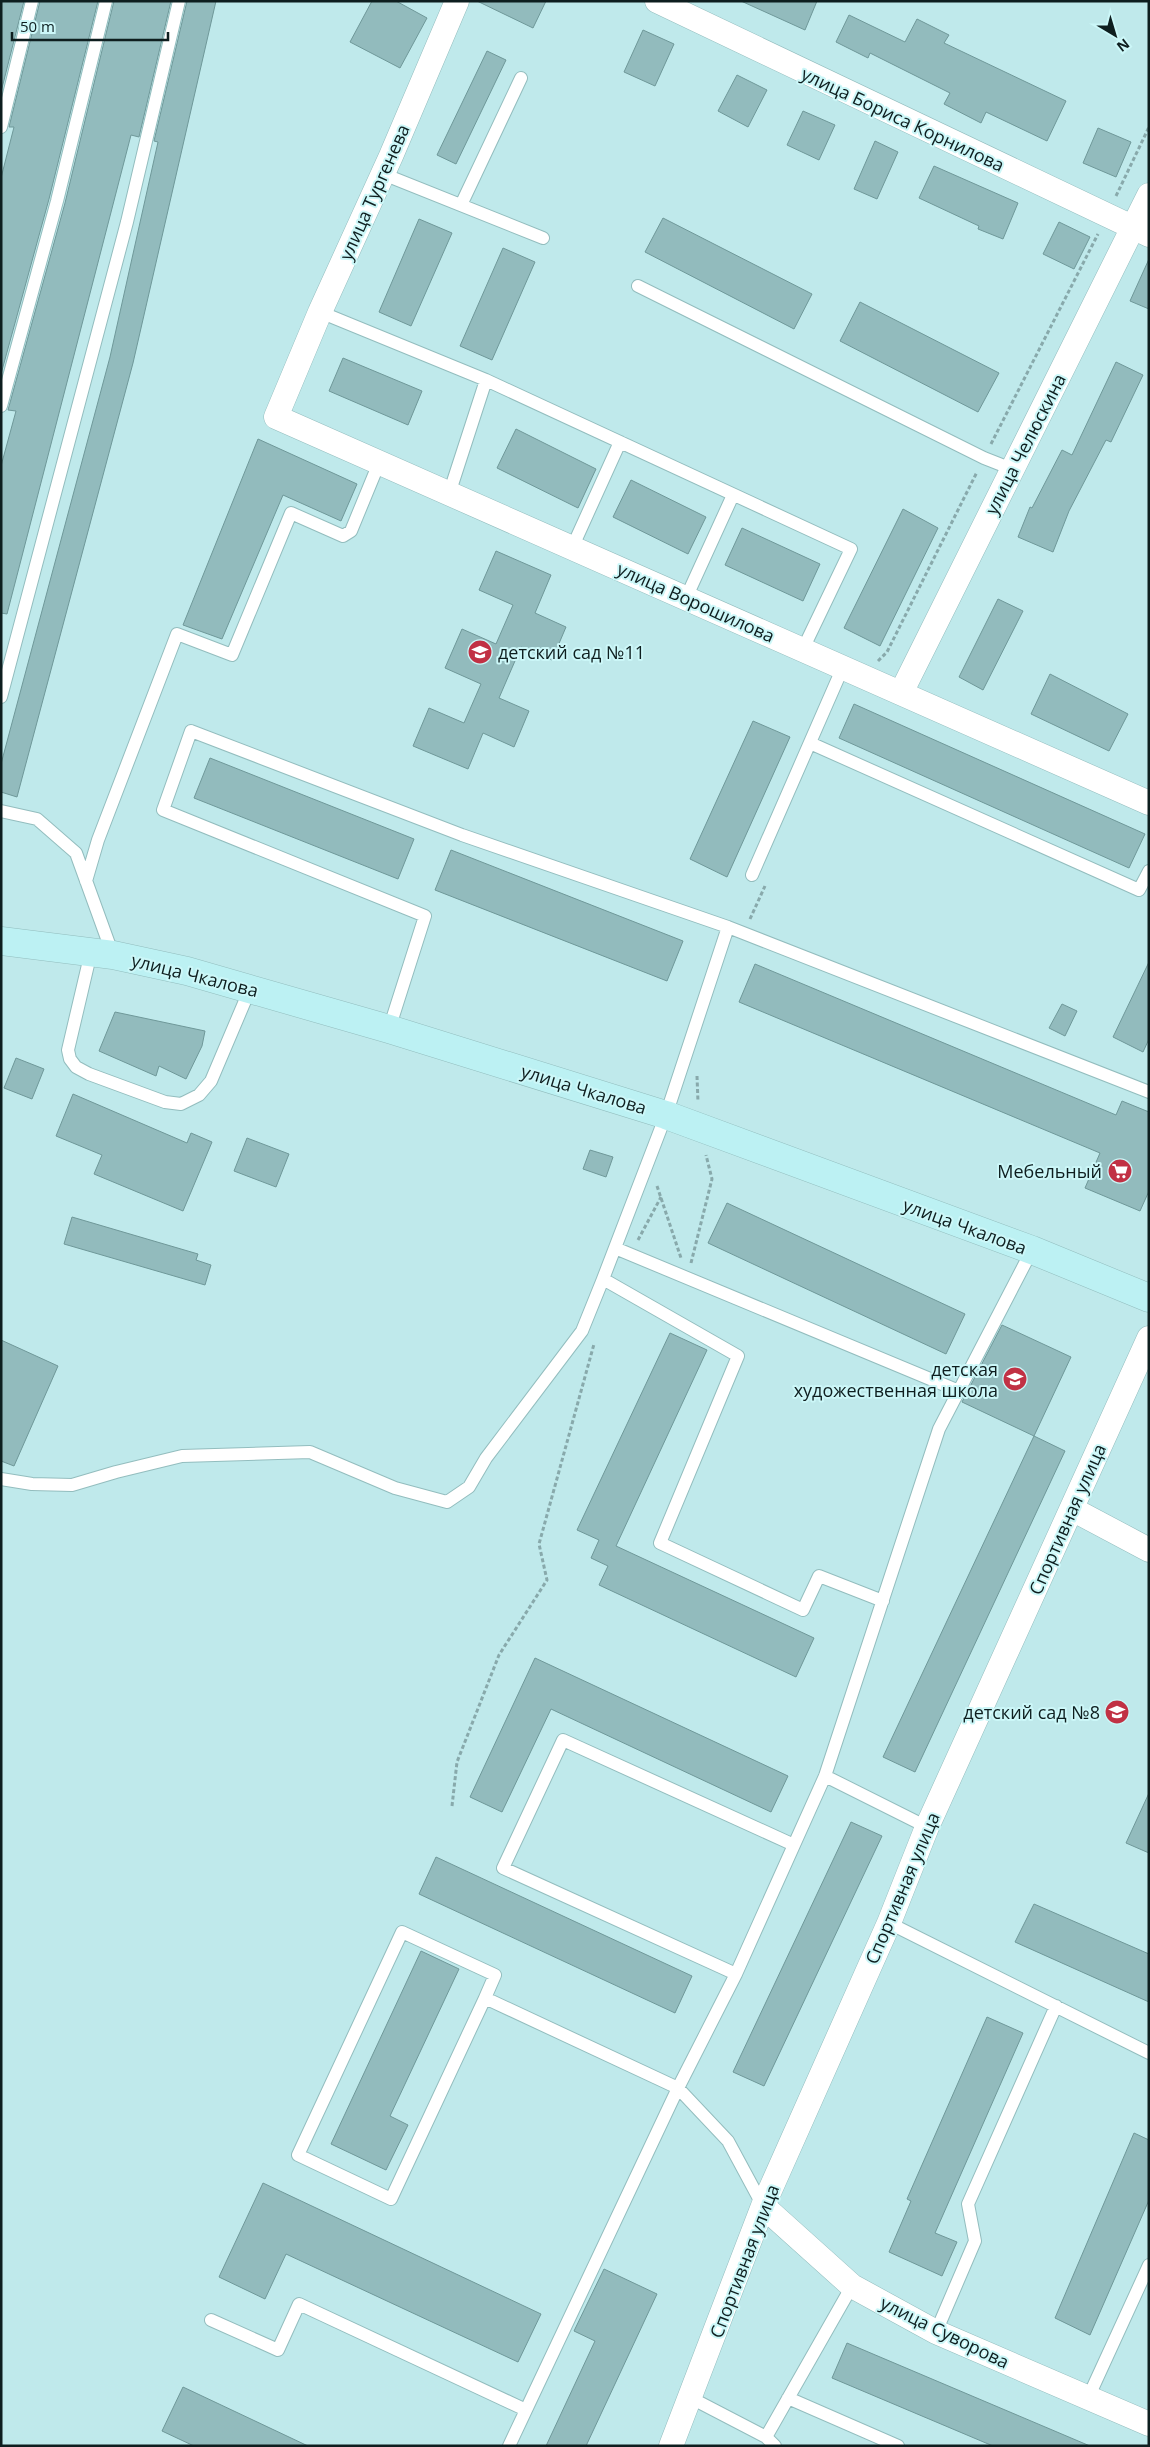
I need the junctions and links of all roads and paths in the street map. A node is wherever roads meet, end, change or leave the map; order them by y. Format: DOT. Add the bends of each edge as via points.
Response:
graph roads {
  1 [pos="32,1"];
  2 [pos="106,1"];
  3 [pos="179,1"];
  4 [pos="457,1"];
  5 [pos="657,1"];
  6 [pos="521,78"];
  7 [pos="1149,127"];
  8 [pos="1,128"];
  9 [pos="383,174"];
  10 [pos="1149,195"];
  11 [pos="461,205"];
  12 [pos="1107,215"];
  13 [pos="1141,232"];
  14 [pos="543,238"];
  15 [pos="638,286"];
  16 [pos="320,312"];
  17 [pos="486,380"];
  18 [pos="289,382"];
  19 [pos="1,406"];
  20 [pos="620,442"];
  21 [pos="984,458"];
  22 [pos="379,463"];
  23 [pos="1012,469"];
  24 [pos="449,494"];
  25 [pos="733,495"];
  26 [pos="572,548"];
  27 [pos="686,598"];
  28 [pos="802,650"];
  29 [pos="853,672"];
  30 [pos="901,693"];
  31 [pos="1,697"];
  32 [pos="810,744"];
  33 [pos="1149,803"];
  34 [pos="1,811"];
  35 [pos="1149,871"];
  36 [pos="752,875"];
  37 [pos="86,881"];
  38 [pos="728,927"];
  39 [pos="1,941"];
  40 [pos="102,953"];
  41 [pos="250,989"];
  42 [pos="389,1029"];
  43 [pos="1147,1087"];
  44 [pos="666,1115"];
  45 [pos="698,1127"];
  46 [pos="649,1161"];
  47 [pos="661,1196"];
  48 [pos="615,1248"];
  49 [pos="1032,1250"];
  50 [pos="630,1254"];
  51 [pos="687,1278"];
  52 [pos="603,1279"];
  53 [pos="1149,1298"];
  54 [pos="1149,1338"];
  55 [pos="595,1340"];
  56 [pos="959,1391"];
  57 [pos="1,1479"];
  58 [pos="1072,1510"];
  59 [pos="1149,1550"];
  60 [pos="883,1601"];
  61 [pos="825,1776"];
  62 [pos="452,1806"];
  63 [pos="927,1827"];
  64 [pos="794,1844"];
  65 [pos="889,1922"];
  66 [pos="736,1974"];
  67 [pos="485,1998"];
  68 [pos="1056,2006"];
  69 [pos="1149,2053"];
  70 [pos="678,2088"];
  71 [pos="764,2206"];
  72 [pos="1149,2265"];
  73 [pos="852,2286"];
  74 [pos="211,2320"];
  75 [pos="936,2332"];
  76 [pos="691,2398"];
  77 [pos="788,2398"];
  78 [pos="1088,2398"];
  79 [pos="526,2410"];
  80 [pos="1149,2424"];
  81 [pos="770,2441"];
  82 [pos="509,2446"];
  83 [pos="671,2446"];
  84 [pos="898,2446"];
  1 -- 8 [label="lane"];
  2 -- 19 [label="lane" via="57,201"];
  3 -- 31 [label="lane" via="127,222"];
  4 -- 9 [label="street, улица Тургенева"];
  5 -- 12 [label="street, улица Бориса Корнилова"];
  6 -- 11 [label="lane"];
  7 -- 12 [label="path"];
  9 -- 11 [label="lane"];
  9 -- 16 [label="street, улица Тургенева"];
  10 -- 13 [label="street, улица Челюскина"];
  11 -- 14 [label="lane"];
  12 -- 13 [label="street, улица Бориса Корнилова"];
  12 -- 21 [label="path"];
  13 -- 23 [label="street, улица Челюскина"];
  15 -- 21 [label="lane"];
  16 -- 17 [label="lane"];
  16 -- 18 [label="street, улица Тургенева"];
  17 -- 20 [label="lane"];
  17 -- 24 [label="lane"];
  18 -- 22 [label="street, улица Ворошилова" via="276,418"];
  20 -- 25 [label="lane"];
  20 -- 26 [label="lane"];
  21 -- 23 [label="lane"];
  21 -- 29 [label="path" via="887,652"];
  22 -- 24 [label="street, улица Ворошилова"];
  22 -- 37 [label="lane" via="351,531 343,536 291,513 232,654 177,634 98,840"];
  23 -- 30 [label="street, улица Челюскина"];
  24 -- 26 [label="street, улица Ворошилова"];
  25 -- 27 [label="lane"];
  25 -- 28 [label="lane" via="851,549"];
  26 -- 27 [label="street, улица Ворошилова"];
  27 -- 28 [label="street, улица Ворошилова"];
  28 -- 29 [label="street, улица Ворошилова"];
  29 -- 30 [label="street, улица Ворошилова"];
  29 -- 32 [label="lane"];
  30 -- 33 [label="street, улица Ворошилова"];
  32 -- 35 [label="lane" via="1139,890"];
  32 -- 36 [label="lane"];
  34 -- 37 [label="lane" via="37,819 76,853"];
  37 -- 40 [label="lane"];
  38 -- 42 [label="lane" via="462,835 191,731 162,810 425,916"];
  38 -- 43 [label="lane"];
  38 -- 44 [label="lane"];
  39 -- 40 [label="street, улица Чкалова"];
  40 -- 41 [label="street, улица Чкалова" via="187,971"];
  40 -- 41 [label="lane" via="68,1050 70,1059 76,1067 89,1074 165,1102 182,1104 199,1095 211,1081"];
  41 -- 42 [label="street, улица Чкалова"];
  42 -- 44 [label="street, улица Чкалова"];
  44 -- 45 [label="street, улица Чкалова"];
  44 -- 46 [label="lane"];
  45 -- 49 [label="street, улица Чкалова"];
  45 -- 51 [label="path" via="712,1179"];
  46 -- 47 [label="path"];
  46 -- 48 [label="lane"];
  47 -- 50 [label="path"];
  47 -- 51 [label="path"];
  48 -- 50 [label="lane"];
  48 -- 52 [label="lane"];
  49 -- 53 [label="street, улица Чкалова"];
  49 -- 56 [label="lane"];
  50 -- 51 [label="lane"];
  51 -- 56 [label="lane"];
  52 -- 57 [label="lane" via="582,1331 486,1458 469,1487 447,1502 395,1488 310,1452 182,1456 72,1485"];
  52 -- 60 [label="lane" via="738,1356 660,1543 803,1610 819,1576"];
  54 -- 58 [label="street, Спортивная улица"];
  55 -- 62 [label="path" via="540,1544 547,1580 499,1655 457,1762"];
  56 -- 60 [label="lane" via="939,1429"];
  58 -- 59 [label="street"];
  58 -- 63 [label="street, Спортивная улица"];
  60 -- 61 [label="lane"];
  61 -- 63 [label="lane"];
  61 -- 64 [label="lane"];
  63 -- 65 [label="street, Спортивная улица"];
  64 -- 66 [label="lane"];
  64 -- 66 [label="lane" via="563,1740 503,1868"];
  65 -- 68 [label="lane"];
  65 -- 71 [label="street, Спортивная улица"];
  66 -- 70 [label="lane"];
  67 -- 67 [label="lane" via="496,1975 402,1932 298,2155 390,2198"];
  67 -- 70 [label="lane"];
  68 -- 69 [label="lane"];
  68 -- 75 [label="lane" via="968,2204 975,2241"];
  70 -- 71 [label="lane" via="728,2141"];
  70 -- 79 [label="lane"];
  71 -- 73 [label="street, улица Суворова"];
  71 -- 76 [label="street, Спортивная улица"];
  72 -- 78 [label="lane"];
  73 -- 75 [label="street, улица Суворова"];
  73 -- 77 [label="lane"];
  74 -- 79 [label="lane" via="278,2350 299,2304"];
  75 -- 78 [label="street, улица Суворова"];
  76 -- 81 [label="lane"];
  76 -- 83 [label="street, Спортивная улица"];
  77 -- 81 [label="lane"];
  77 -- 84 [label="lane"];
  78 -- 80 [label="street, улица Суворова"];
  79 -- 82 [label="lane"];
}
